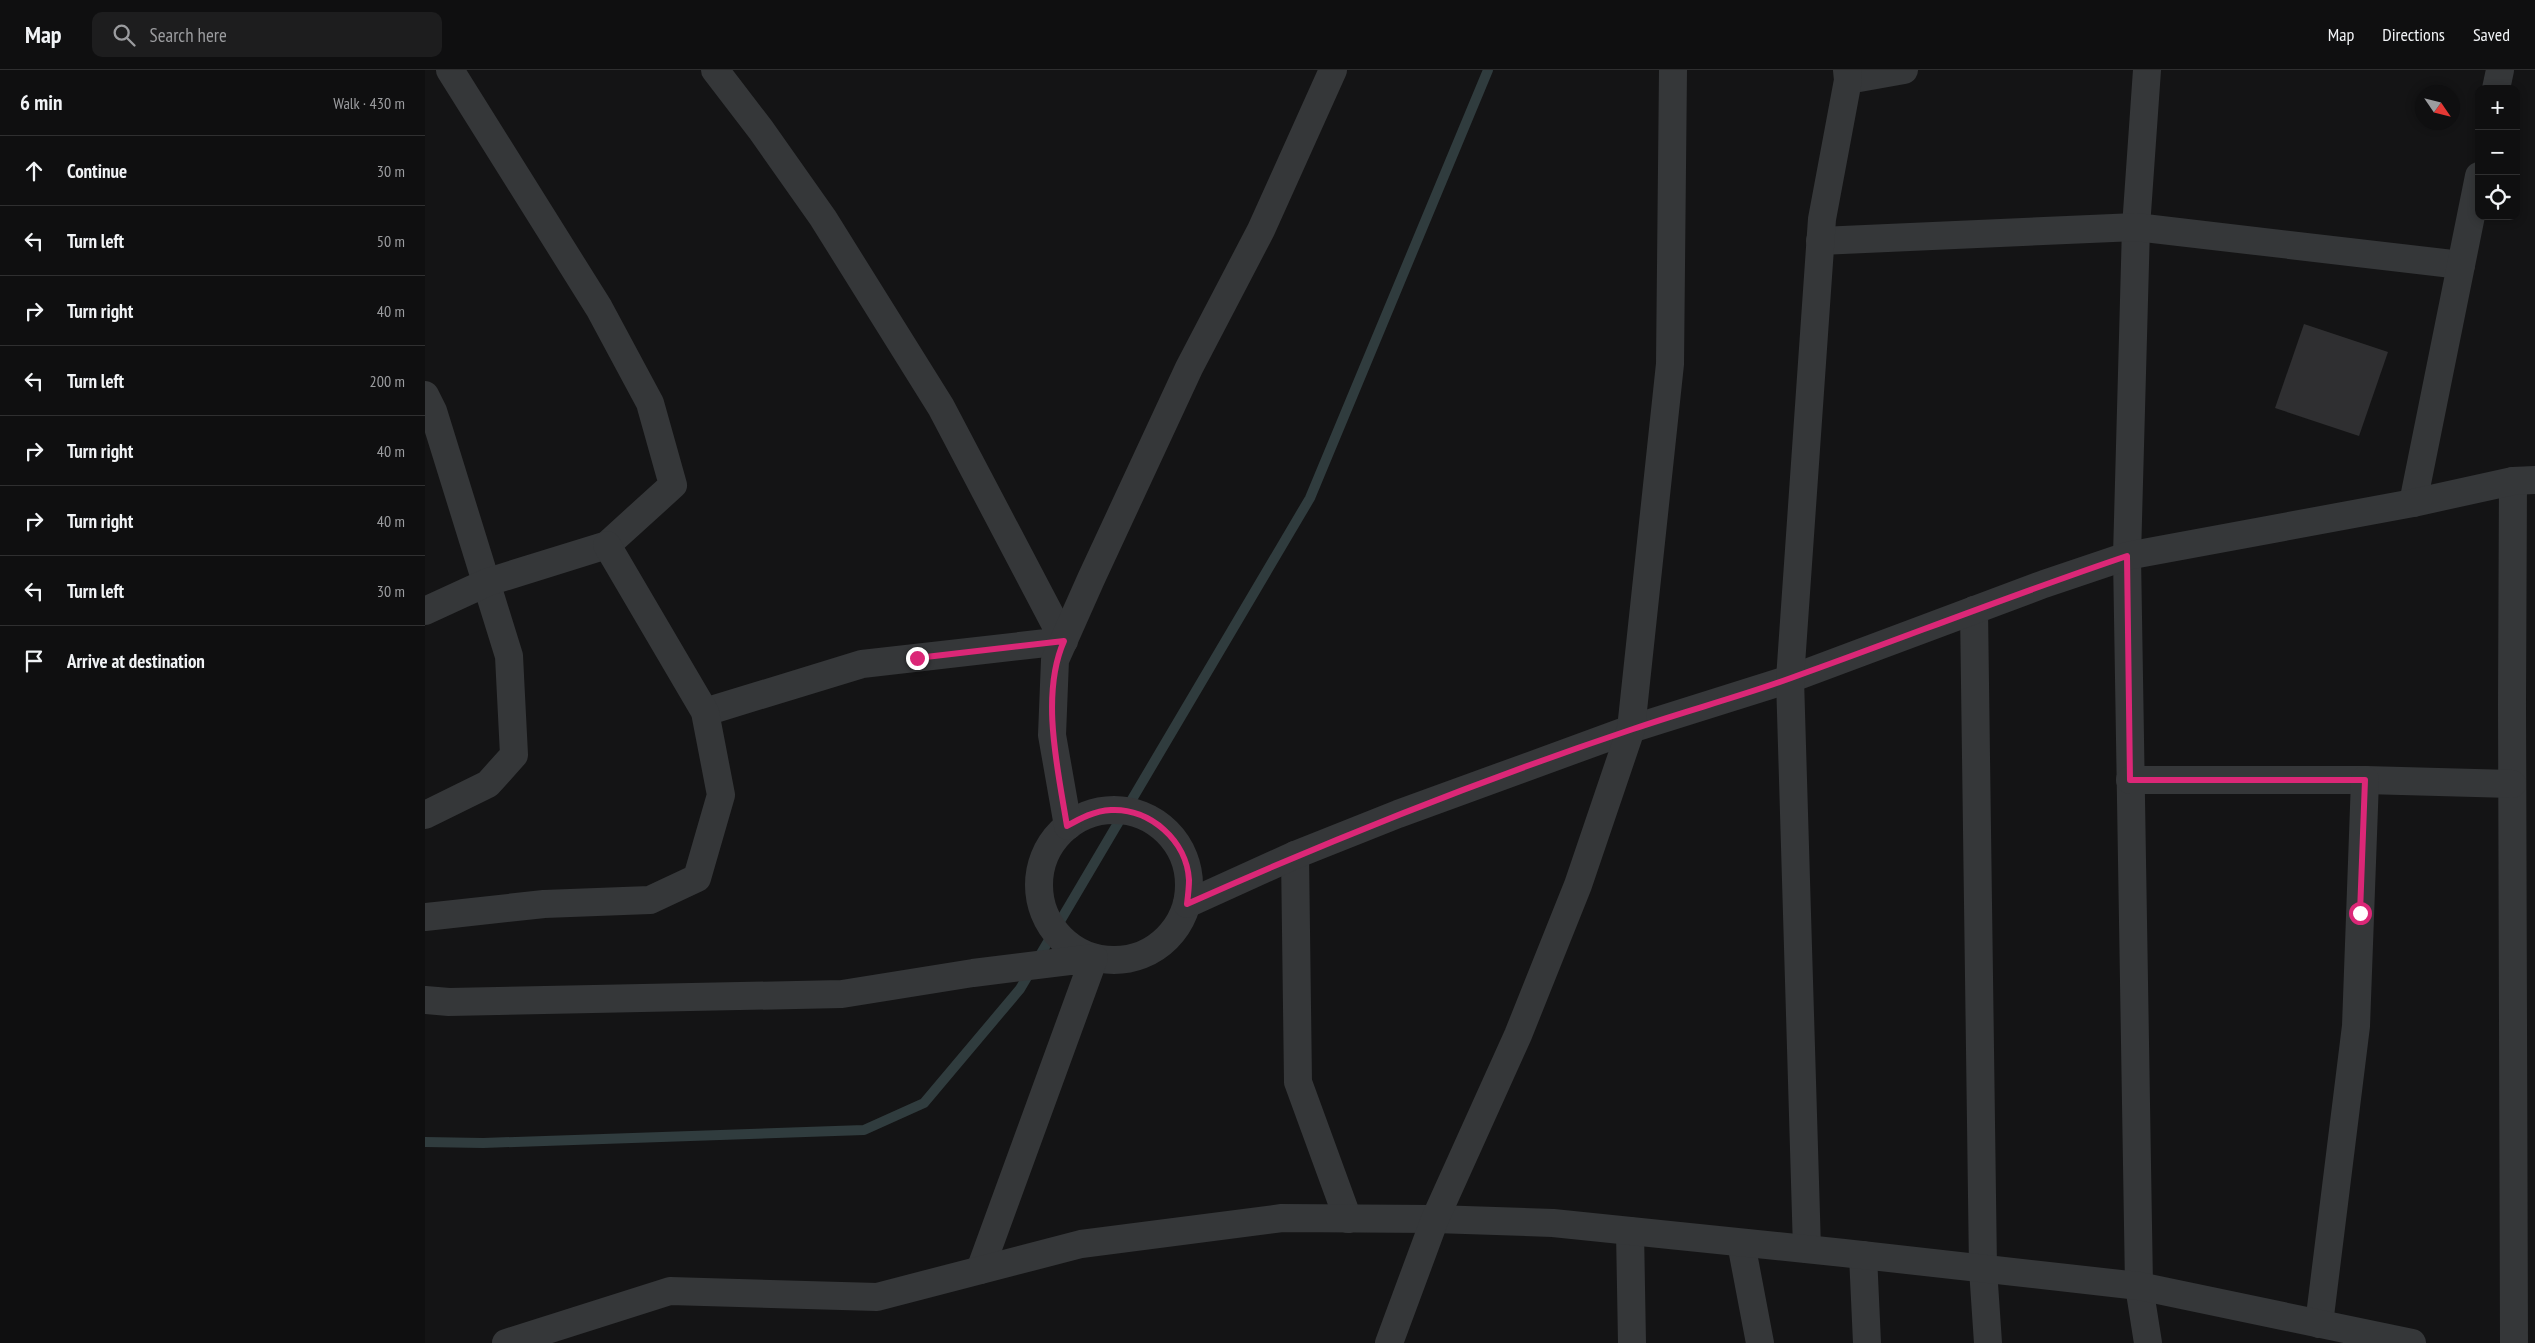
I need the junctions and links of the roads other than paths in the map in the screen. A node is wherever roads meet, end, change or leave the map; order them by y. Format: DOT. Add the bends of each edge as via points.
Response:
graph roads {
  1 [pos="449,70"];
  2 [pos="715,70"];
  3 [pos="1333,70"];
  4 [pos="1673,70"];
  5 [pos="1903,70"];
  6 [pos="2147,70"];
  7 [pos="2500,70"];
  8 [pos="1847,75"];
  9 [pos="2498,85"];
  10 [pos="2475,196"];
  11 [pos="2136,227"];
  12 [pos="1820,241"];
  13 [pos="2461,266"];
  14 [pos="425,395"];
  15 [pos="2524,480"];
  16 [pos="2413,503"];
  17 [pos="607,545"];
  18 [pos="2127,556"];
  19 [pos="488,582"];
  20 [pos="1974,610"];
  21 [pos="425,611"];
  22 [pos="1064,641"];
  23 [pos="1790,678"];
  24 [pos="705,712"];
  25 [pos="1631,729"];
  26 [pos="2130,780"];
  27 [pos="2365,780"];
  28 [pos="2512,784"];
  29 [pos="425,816"];
  30 [pos="1067,826"];
  31 [pos="1295,855"];
  32 [pos="1187,904"];
  33 [pos="425,917"];
  34 [pos="1094,958"];
  35 [pos="425,1000"];
  36 [pos="1435,1219"];
  37 [pos="1347,1220"];
  38 [pos="1630,1231"];
  39 [pos="1741,1243"];
  40 [pos="1807,1249"];
  41 [pos="1863,1255"];
  42 [pos="1983,1268"];
  43 [pos="980,1270"];
  44 [pos="2139,1286"];
  45 [pos="2319,1324"];
  46 [pos="505,1343"];
  47 [pos="1389,1343"];
  48 [pos="1632,1343"];
  49 [pos="1760,1343"];
  50 [pos="1867,1343"];
  51 [pos="1988,1343"];
  52 [pos="2148,1343"];
  53 [pos="2412,1343"];
  54 [pos="2514,1343"];
  1 -- 17 [label="street" via="599,308 650,403 673,485"];
  2 -- 22 [label="street" via="823,218 941,408"];
  3 -- 22 [label="street" via="1261,230 1189,368"];
  4 -- 25 [label="street" via="1670,364"];
  5 -- 8 [label="street"];
  6 -- 11 [label="street"];
  7 -- 9 [label="street"];
  8 -- 12 [label="street"];
  10 -- 13 [label="street"];
  11 -- 12 [label="street"];
  11 -- 13 [label="street"];
  11 -- 18 [label="street"];
  12 -- 23 [label="street"];
  13 -- 16 [label="street"];
  14 -- 19 [label="street"];
  15 -- 16 [label="street"];
  15 -- 28 [label="street"];
  16 -- 18 [label="street"];
  17 -- 19 [label="street"];
  17 -- 24 [label="street"];
  18 -- 20 [label="street"];
  18 -- 26 [label="street"];
  19 -- 21 [label="street"];
  19 -- 29 [label="street" via="509,656 514,755 489,784"];
  20 -- 23 [label="street"];
  20 -- 42 [label="street"];
  22 -- 24 [label="street" via="862,664"];
  22 -- 30 [label="street" via="1055,660 1052,736"];
  23 -- 25 [label="street"];
  23 -- 40 [label="street"];
  24 -- 33 [label="street" via="721,795 697,878 650,900 544,904"];
  25 -- 31 [label="street" via="1397,814"];
  25 -- 36 [label="street" via="1578,885 1518,1035"];
  26 -- 27 [label="street"];
  26 -- 44 [label="street"];
  27 -- 28 [label="street"];
  27 -- 45 [label="street" via="2355,1026"];
  28 -- 54 [label="street"];
  30 -- 32 [label="street" via="1088,814 1111,810 1133,812 1155,822 1173,838 1184,858 1189,880"];
  30 -- 34 [label="street" via="1051,843 1041,865 1038,889 1043,912 1055,933 1072,948"];
  31 -- 32 [label="street"];
  31 -- 37 [label="street" via="1298,1082"];
  32 -- 34 [label="street" via="1177,926 1162,944 1141,956 1118,961"];
  34 -- 35 [label="street" via="842,994"];
  34 -- 43 [label="street"];
  36 -- 37 [label="street"];
  36 -- 38 [label="street" via="1553,1223"];
  36 -- 47 [label="street"];
  37 -- 43 [label="street" via="1282,1218 1081,1244"];
  38 -- 39 [label="street"];
  38 -- 48 [label="street"];
  39 -- 40 [label="street"];
  39 -- 49 [label="street"];
  40 -- 41 [label="street"];
  41 -- 42 [label="street"];
  41 -- 50 [label="street"];
  42 -- 44 [label="street"];
  42 -- 51 [label="street"];
  43 -- 46 [label="street" via="877,1297 670,1291"];
  44 -- 45 [label="street"];
  44 -- 52 [label="street"];
  45 -- 53 [label="street"];
}
